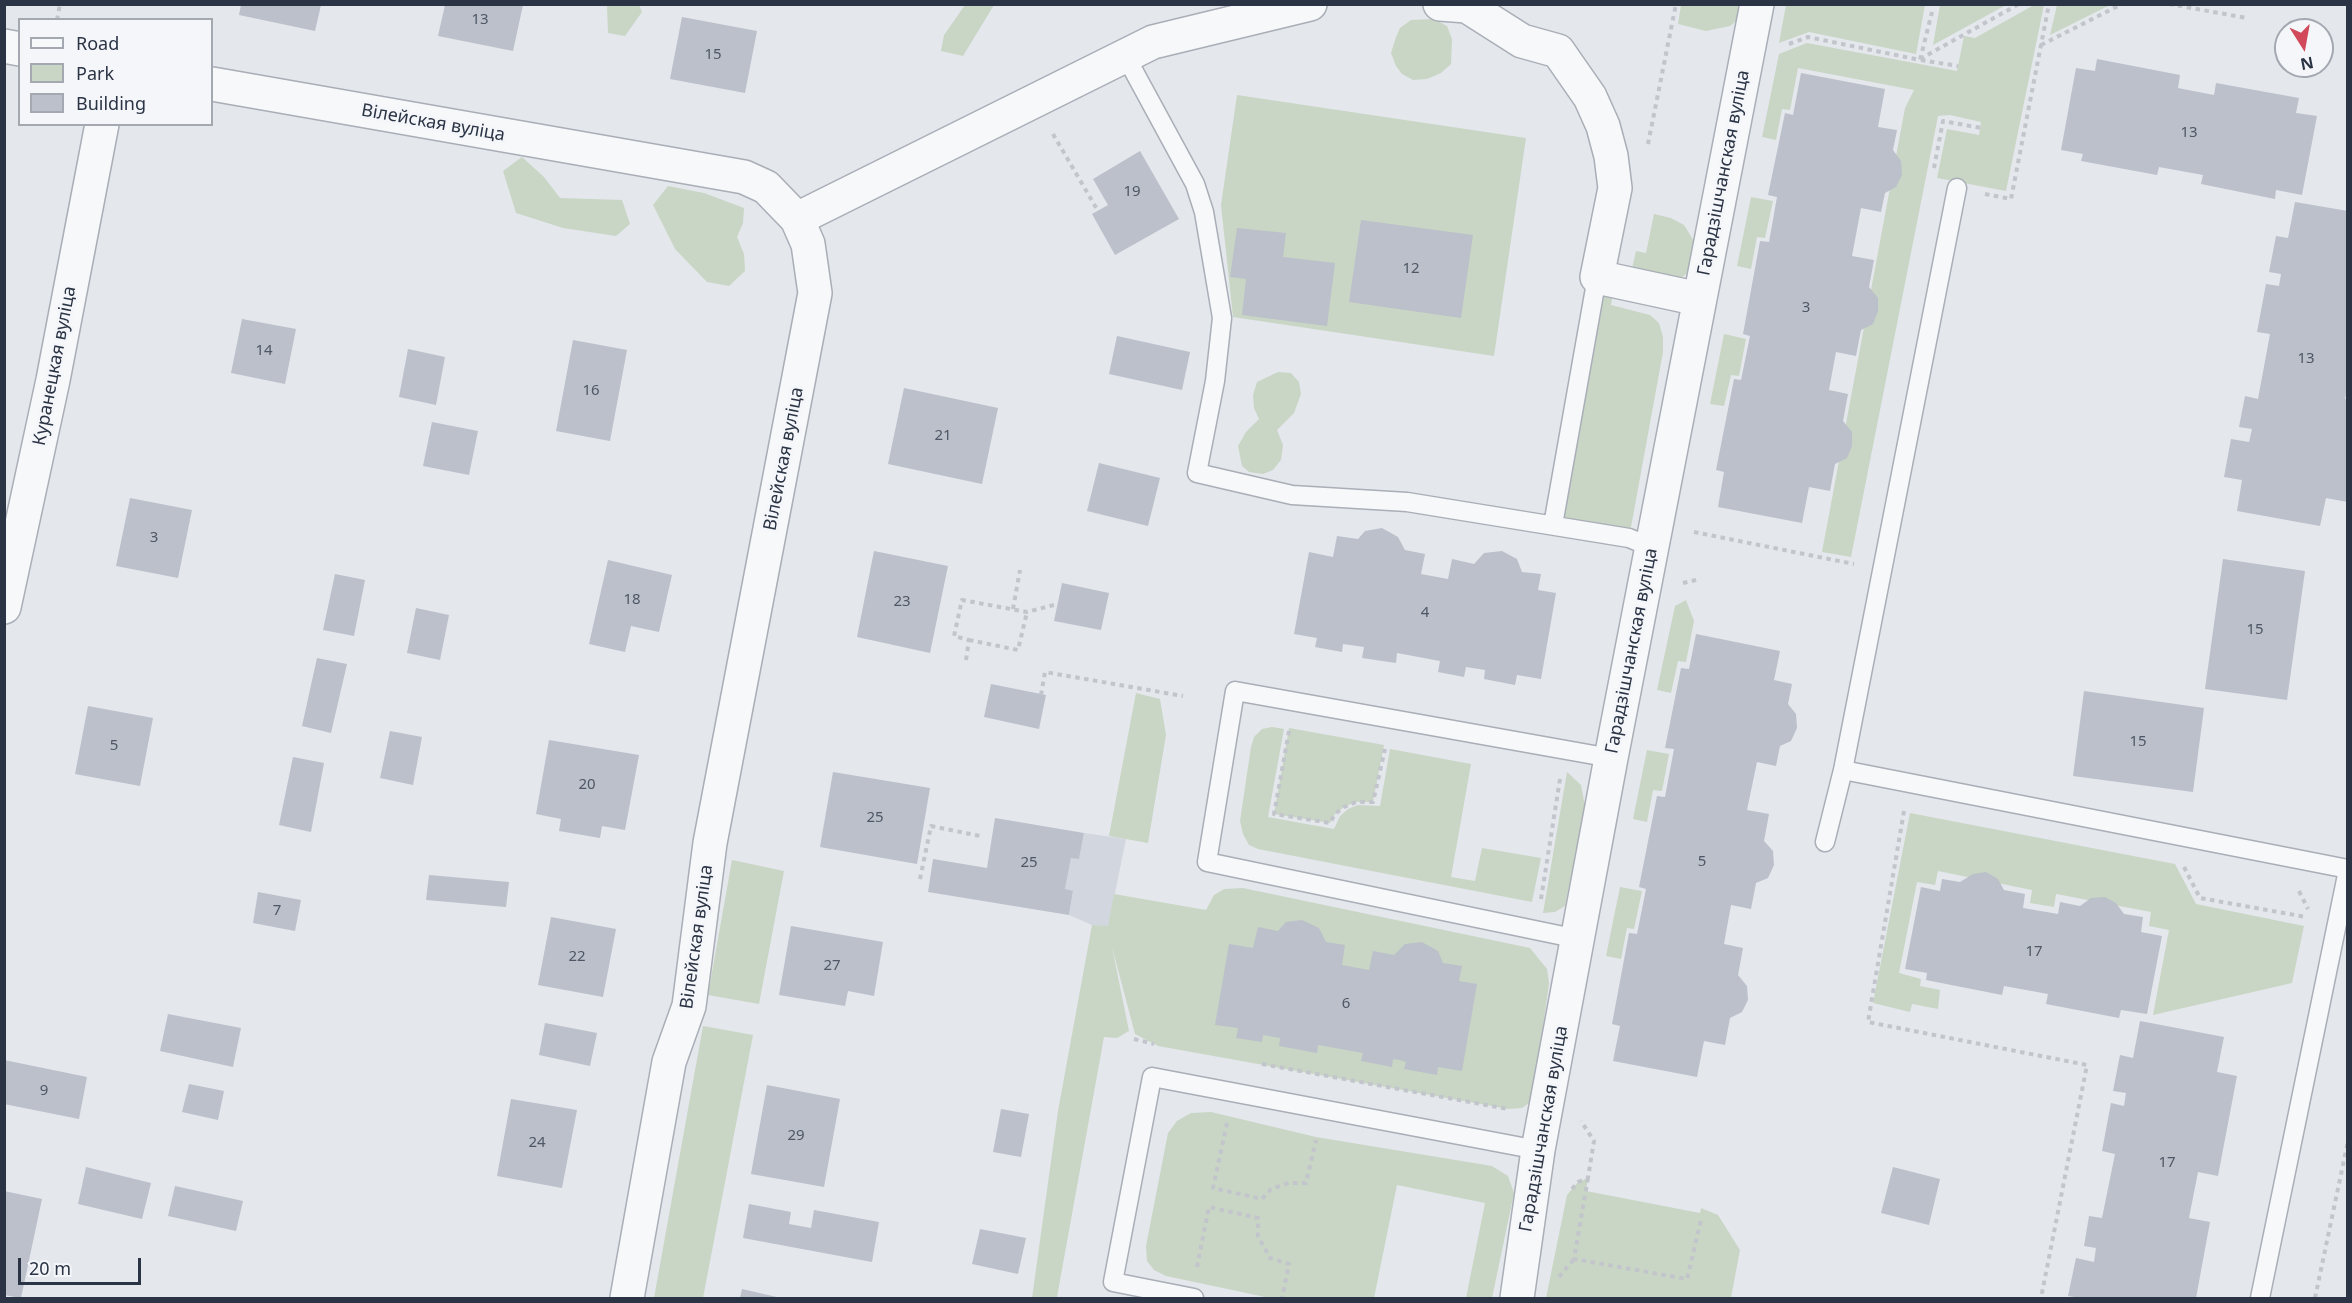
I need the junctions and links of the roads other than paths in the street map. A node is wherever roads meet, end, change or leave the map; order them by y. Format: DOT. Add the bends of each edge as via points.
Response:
graph roads {
  1 [pos="1310,4"];
  2 [pos="1440,4"];
  3 [pos="1757,4"];
  4 [pos="1125,55"];
  5 [pos="213,84"];
  6 [pos="102,126"];
  7 [pos="1957,188"];
  8 [pos="797,219"];
  9 [pos="1597,277"];
  10 [pos="1699,299"];
  11 [pos="1553,525"];
  12 [pos="1652,547"];
  13 [pos="4,607"];
  14 [pos="1611,758"];
  15 [pos="1843,770"];
  16 [pos="1825,842"];
  17 [pos="2348,870"];
  18 [pos="1578,939"];
  19 [pos="1538,1150"];
  20 [pos="627,1299"];
  21 [pos="1194,1299"];
  22 [pos="1516,1299"];
  23 [pos="2260,1299"];
  1 -- 4 [label="street" via="1165,39"];
  2 -- 9 [label="street" via="1467,6 1522,41 1558,51 1590,97 1603,126 1615,188"];
  3 -- 10 [label="street, Гарадзішчанская вуліца"];
  4 -- 8 [label="street"];
  4 -- 11 [label="lane" via="1195,184 1204,212 1222,318 1215,381 1197,473 1292,495 1407,502"];
  5 -- 8 [label="street, Вілейская вуліца" via="744,177 766,187"];
  6 -- 13 [label="street, Куранецкая вуліца"];
  7 -- 15 [label="lane"];
  8 -- 20 [label="street, Вілейская вуліца" via="808,244 815,293 710,843 689,1006 669,1062"];
  9 -- 10 [label="street"];
  9 -- 11 [label="lane"];
  10 -- 12 [label="street, Гарадзішчанская вуліца"];
  11 -- 12 [label="lane" via="1629,538"];
  12 -- 14 [label="street, Гарадзішчанская вуліца"];
  14 -- 18 [label="street, Гарадзішчанская вуліца"];
  14 -- 18 [label="lane" via="1235,691 1207,862"];
  15 -- 16 [label="lane"];
  15 -- 17 [label="lane"];
  17 -- 23 [label="lane"];
  18 -- 19 [label="street, Гарадзішчанская вуліца"];
  19 -- 21 [label="lane" via="1152,1077 1113,1282"];
  19 -- 22 [label="street, Гарадзішчанская вуліца"];
}
